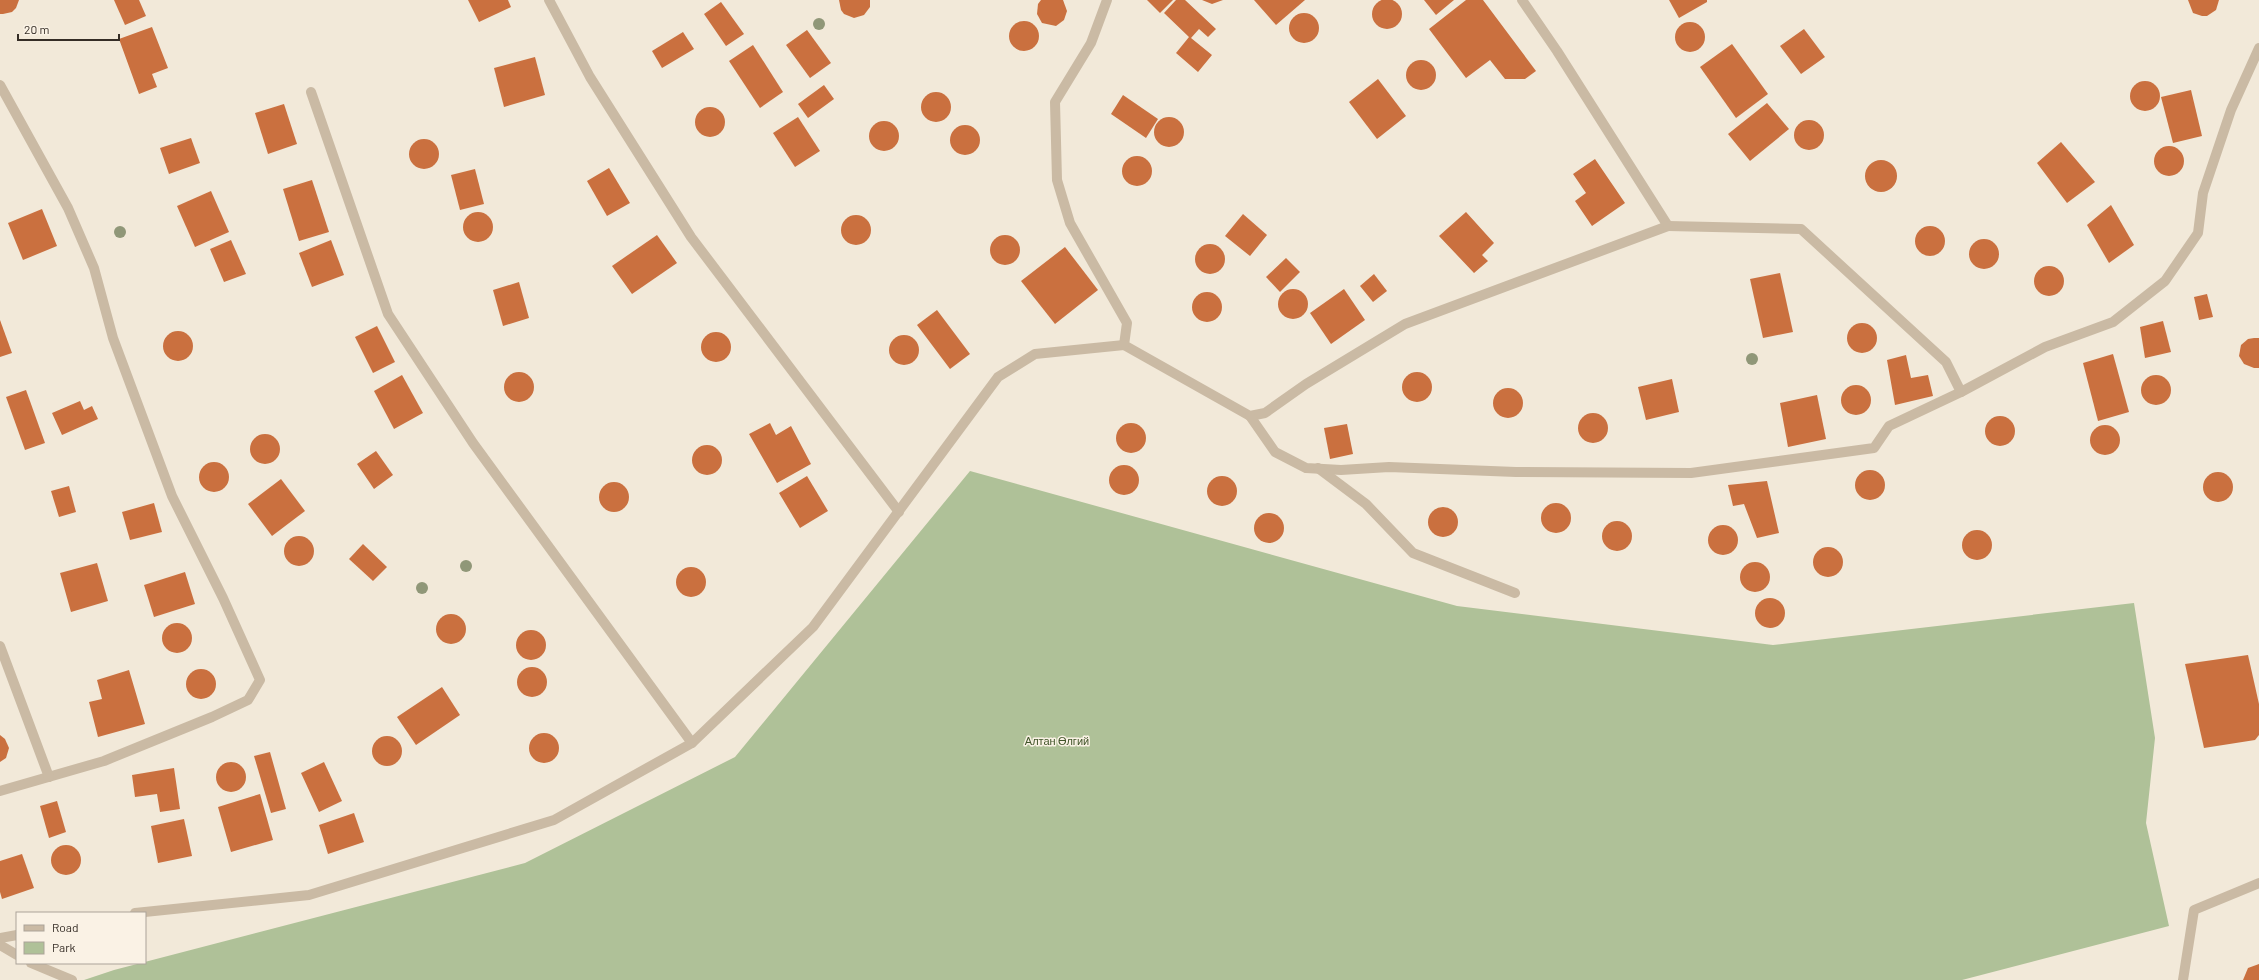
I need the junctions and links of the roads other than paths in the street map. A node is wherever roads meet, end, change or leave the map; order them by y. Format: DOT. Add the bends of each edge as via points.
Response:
graph roads {
  1 [pos="549,0"];
  2 [pos="1107,0"];
  3 [pos="1522,0"];
  4 [pos="2259,48"];
  5 [pos="0,85"];
  6 [pos="311,92"];
  7 [pos="1668,226"];
  8 [pos="1124,345"];
  9 [pos="1961,392"];
  10 [pos="1250,416"];
  11 [pos="1318,468"];
  12 [pos="899,512"];
  13 [pos="1515,593"];
  14 [pos="0,646"];
  15 [pos="692,743"];
  16 [pos="49,777"];
  17 [pos="0,791"];
  18 [pos="2259,883"];
  19 [pos="143,912"];
  20 [pos="16,935"];
  21 [pos="0,938"];
  22 [pos="0,945"];
  23 [pos="16,954"];
  24 [pos="33,964"];
  25 [pos="72,980"];
  26 [pos="2183,980"];
  1 -- 12 [label="street" via="590,77 691,237"];
  2 -- 8 [label="street" via="1091,43 1055,102 1057,180 1070,223 1127,323"];
  3 -- 7 [label="street"];
  4 -- 9 [label="street" via="2231,110 2218,147 2204,193 2198,233 2165,281 2113,322 2045,347"];
  5 -- 16 [label="street" via="68,208 94,268 114,338 172,496 223,598 260,680 248,700 104,761"];
  6 -- 15 [label="street" via="388,314 473,443"];
  7 -- 9 [label="street" via="1801,229 1946,362"];
  7 -- 10 [label="street" via="1405,324 1306,384 1265,413"];
  8 -- 10 [label="street"];
  8 -- 12 [label="street" via="1035,354 998,377"];
  9 -- 11 [label="street" via="1889,426 1874,448 1691,473"];
  10 -- 11 [label="street" via="1275,452 1306,468"];
  11 -- 13 [label="street" via="1366,504 1413,552"];
  12 -- 15 [label="street" via="813,627"];
  14 -- 16 [label="street"];
  15 -- 19 [label="street" via="554,820 308,894"];
  16 -- 17 [label="street"];
  18 -- 26 [label="street" via="2194,910"];
  20 -- 21 [label="street"];
  22 -- 23 [label="street"];
  24 -- 25 [label="street"];
}
